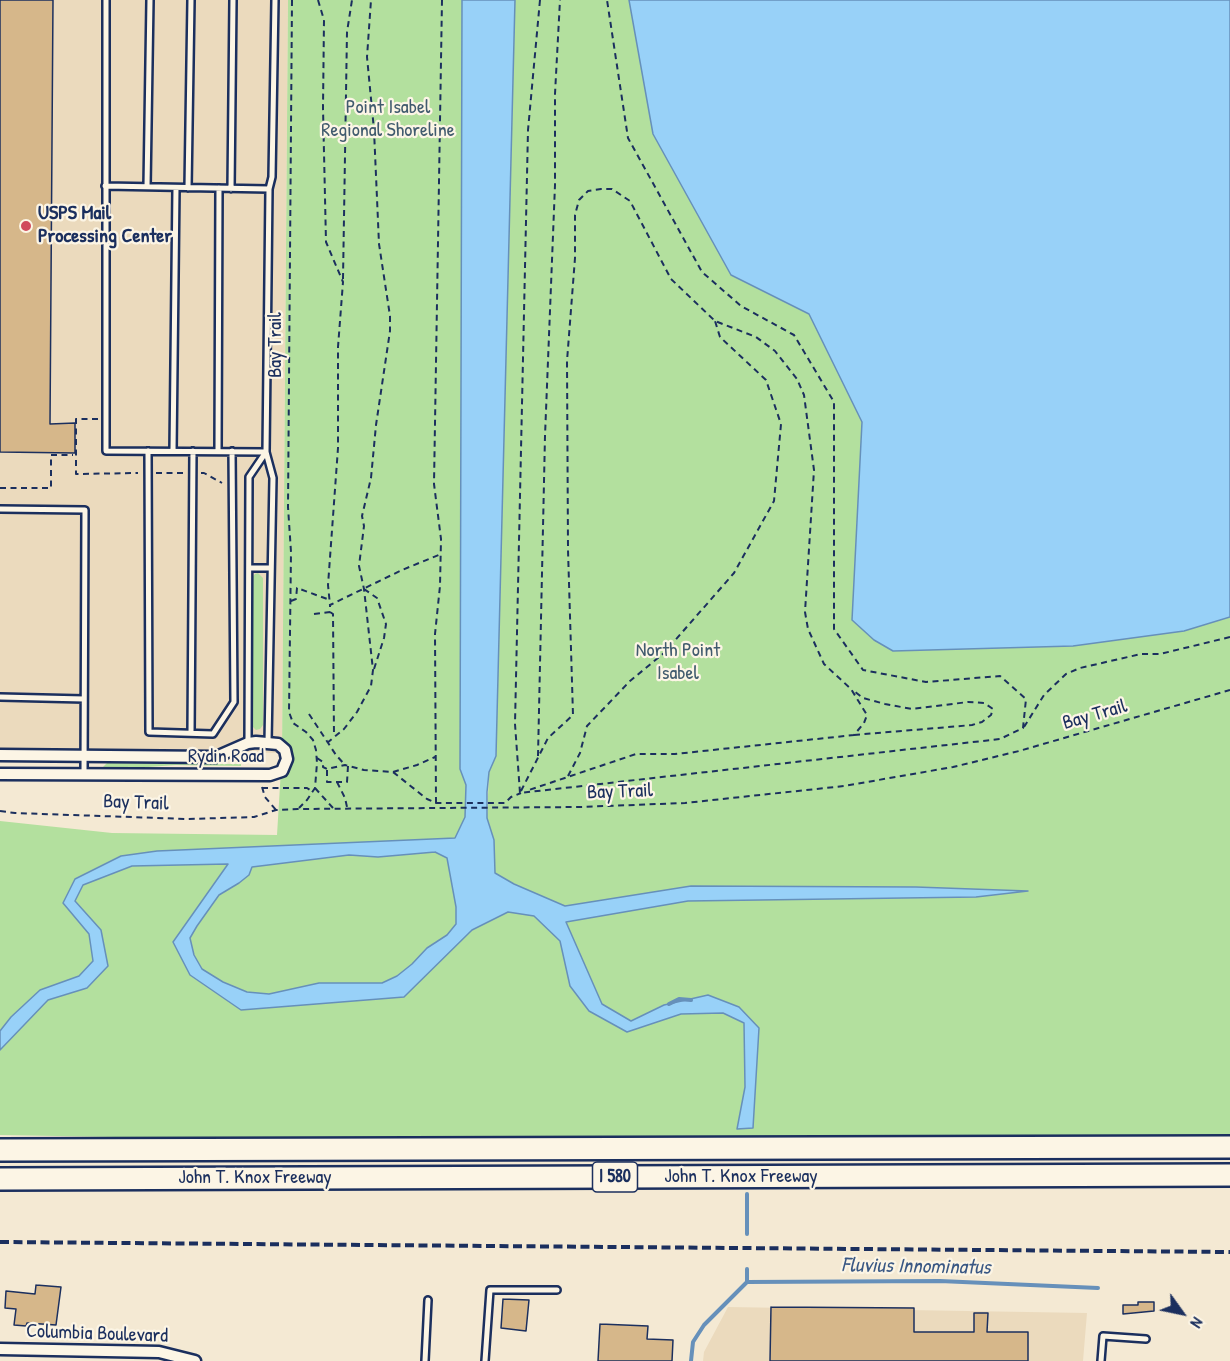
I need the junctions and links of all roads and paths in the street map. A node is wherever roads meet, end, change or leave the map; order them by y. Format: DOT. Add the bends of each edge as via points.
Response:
graph roads {
  1 [pos="106,0"];
  2 [pos="150,0"];
  3 [pos="191,0"];
  4 [pos="233,0"];
  5 [pos="275,0"];
  6 [pos="292,0"];
  7 [pos="318,0"];
  8 [pos="352,0"];
  9 [pos="372,0"];
  10 [pos="442,0"];
  11 [pos="540,0"];
  12 [pos="560,0"];
  13 [pos="607,0"];
  14 [pos="105,186"];
  15 [pos="147,187"];
  16 [pos="176,188"];
  17 [pos="188,188"];
  18 [pos="219,188"];
  19 [pos="231,189"];
  20 [pos="268,189"];
  21 [pos="343,282"];
  22 [pos="715,321"];
  23 [pos="148,451"];
  24 [pos="173,451"];
  25 [pos="193,451"];
  26 [pos="218,451"];
  27 [pos="232,452"];
  28 [pos="266,452"];
  29 [pos="73,455"];
  30 [pos="0,488"];
  31 [pos="0,509"];
  32 [pos="441,554"];
  33 [pos="249,568"];
  34 [pos="271,568"];
  35 [pos="364,588"];
  36 [pos="330,600"];
  37 [pos="291,602"];
  38 [pos="330,605"];
  39 [pos="330,612"];
  40 [pos="314,614"];
  41 [pos="1230,637"];
  42 [pos="373,670"];
  43 [pos="851,689"];
  44 [pos="1230,690"];
  45 [pos="0,697"];
  46 [pos="84,699"];
  47 [pos="309,714"];
  48 [pos="1023,728"];
  49 [pos="191,733"];
  50 [pos="854,735"];
  51 [pos="334,737"];
  52 [pos="268,742"];
  53 [pos="248,743"];
  54 [pos="327,743"];
  55 [pos="0,755"];
  56 [pos="84,756"];
  57 [pos="436,756"];
  58 [pos="317,758"];
  59 [pos="538,759"];
  60 [pos="346,765"];
  61 [pos="327,769"];
  62 [pos="393,772"];
  63 [pos="0,774"];
  64 [pos="84,775"];
  65 [pos="262,775"];
  66 [pos="568,776"];
  67 [pos="337,782"];
  68 [pos="262,788"];
  69 [pos="315,788"];
  70 [pos="313,792"];
  71 [pos="520,793"];
  72 [pos="436,803"];
  73 [pos="459,806"];
  74 [pos="491,806"];
  75 [pos="333,808"];
  76 [pos="347,808"];
  77 [pos="298,809"];
  78 [pos="276,810"];
  79 [pos="0,811"];
  80 [pos="1230,1147"];
  81 [pos="0,1150"];
  82 [pos="1230,1175"];
  83 [pos="0,1179"];
  84 [pos="557,1290"];
  85 [pos="428,1300"];
  86 [pos="1146,1339"];
  87 [pos="0,1349"];
  88 [pos="82,1356"];
  89 [pos="194,1360"];
  90 [pos="425,1361"];
  91 [pos="485,1361"];
  92 [pos="1101,1361"];
  1 -- 14 [label="lane"];
  2 -- 15 [label="lane"];
  3 -- 17 [label="lane"];
  4 -- 19 [label="lane"];
  5 -- 20 [label="lane" via="272,177"];
  6 -- 37 [label="path, Bay Trail" via="288,507"];
  7 -- 21 [label="path" via="324,20 326,242"];
  8 -- 21 [label="path" via="347,32"];
  9 -- 35 [label="path" via="367,57 379,244 390,331 371,478 362,516 359,566"];
  10 -- 32 [label="path" via="434,473"];
  11 -- 71 [label="path" via="527,153 515,724"];
  12 -- 59 [label="path"];
  13 -- 48 [label="path" via="628,138 702,272 741,306 794,335 834,402 834,629 863,670 926,682 1000,676 1026,699"];
  14 -- 15 [label="lane"];
  14 -- 23 [label="lane" via="106,451"];
  15 -- 16 [label="lane"];
  16 -- 17 [label="lane"];
  16 -- 24 [label="lane"];
  17 -- 18 [label="lane"];
  18 -- 19 [label="lane"];
  18 -- 26 [label="lane"];
  19 -- 20 [label="lane"];
  20 -- 28 [label="lane"];
  21 -- 36 [label="path"];
  22 -- 43 [label="path" via="756,337 775,351 804,395 814,470 805,612 808,629 824,664"];
  22 -- 59 [label="path" via="671,279 630,201 612,189 588,191 579,200 567,361 573,715 548,738"];
  22 -- 66 [label="path" via="720,337 766,380 781,424 774,501 734,573 664,653 630,681 587,726 580,753"];
  23 -- 24 [label="lane"];
  23 -- 49 [label="lane" via="149,732"];
  24 -- 25 [label="lane"];
  25 -- 26 [label="lane"];
  25 -- 49 [label="lane"];
  26 -- 27 [label="lane"];
  27 -- 28 [label="lane"];
  27 -- 49 [label="lane" via="234,702 213,734"];
  28 -- 33 [label="lane" via="249,477"];
  28 -- 34 [label="lane" via="273,478"];
  29 -- 30 [label="path" via="51,455 51,488"];
  31 -- 46 [label="lane" via="85,510"];
  32 -- 35 [label="path"];
  32 -- 57 [label="path" via="435,634"];
  33 -- 34 [label="lane"];
  33 -- 53 [label="lane"];
  34 -- 52 [label="lane"];
  35 -- 38 [label="path"];
  35 -- 42 [label="path"];
  35 -- 42 [label="path" via="377,598 386,624"];
  36 -- 37 [label="path" via="297,588 296,599"];
  36 -- 38 [label="path"];
  37 -- 58 [label="path, Bay Trail" via="290,715 294,724 311,738"];
  38 -- 39 [label="path"];
  39 -- 40 [label="path"];
  39 -- 51 [label="path"];
  41 -- 48 [label="path" via="1160,654 1141,654 1066,674 1044,695"];
  42 -- 51 [label="path" via="366,697"];
  43 -- 50 [label="path" via="867,714"];
  43 -- 50 [label="path" via="863,698 912,709 968,702 984,703 993,709 982,722 972,725"];
  44 -- 74 [label="path, Bay Trail" via="1019,751 844,786 685,803"];
  45 -- 46 [label="lane"];
  46 -- 56 [label="lane"];
  47 -- 54 [label="path"];
  48 -- 71 [label="path" via="1000,739"];
  50 -- 66 [label="path" via="675,754 636,754"];
  51 -- 54 [label="path"];
  52 -- 53 [label="street, Rydin Road"];
  52 -- 65 [label="street, Rydin Road" via="283,747 287,762 280,773"];
  53 -- 56 [label="street, Rydin Road" via="216,757"];
  54 -- 60 [label="path"];
  55 -- 56 [label="street, Rydin Road"];
  56 -- 64 [label="lane"];
  57 -- 62 [label="path"];
  57 -- 72 [label="path"];
  58 -- 61 [label="path"];
  58 -- 69 [label="path, Bay Trail"];
  59 -- 71 [label="path"];
  60 -- 61 [label="path"];
  60 -- 62 [label="path"];
  60 -- 67 [label="path" via="347,783"];
  61 -- 67 [label="path" via="327,782"];
  62 -- 72 [label="path"];
  63 -- 64 [label="street, Rydin Road"];
  64 -- 65 [label="street, Rydin Road"];
  65 -- 68 [label="path"];
  66 -- 71 [label="path"];
  67 -- 76 [label="path"];
  68 -- 70 [label="path" via="307,788"];
  68 -- 78 [label="path"];
  69 -- 70 [label="path"];
  69 -- 75 [label="path"];
  70 -- 77 [label="path"];
  71 -- 74 [label="path"];
  72 -- 73 [label="path"];
  73 -- 74 [label="path, Bay Trail"];
  73 -- 76 [label="path, Bay Trail"];
  75 -- 76 [label="path, Bay Trail"];
  75 -- 77 [label="path, Bay Trail"];
  77 -- 78 [label="path, Bay Trail"];
  78 -- 79 [label="path, Bay Trail" via="254,817 188,819"];
  80 -- 81 [label="highway, John T. Knox Freeway / I 580"];
  82 -- 83 [label="highway, John T. Knox Freeway / I 580"];
  84 -- 91 [label="lane" via="489,1290"];
  85 -- 90 [label="lane"];
  86 -- 92 [label="lane" via="1103,1336"];
  87 -- 88 [label="street, Columbia Boulevard"];
  88 -- 89 [label="street, Columbia Boulevard" via="159,1352"];
}
